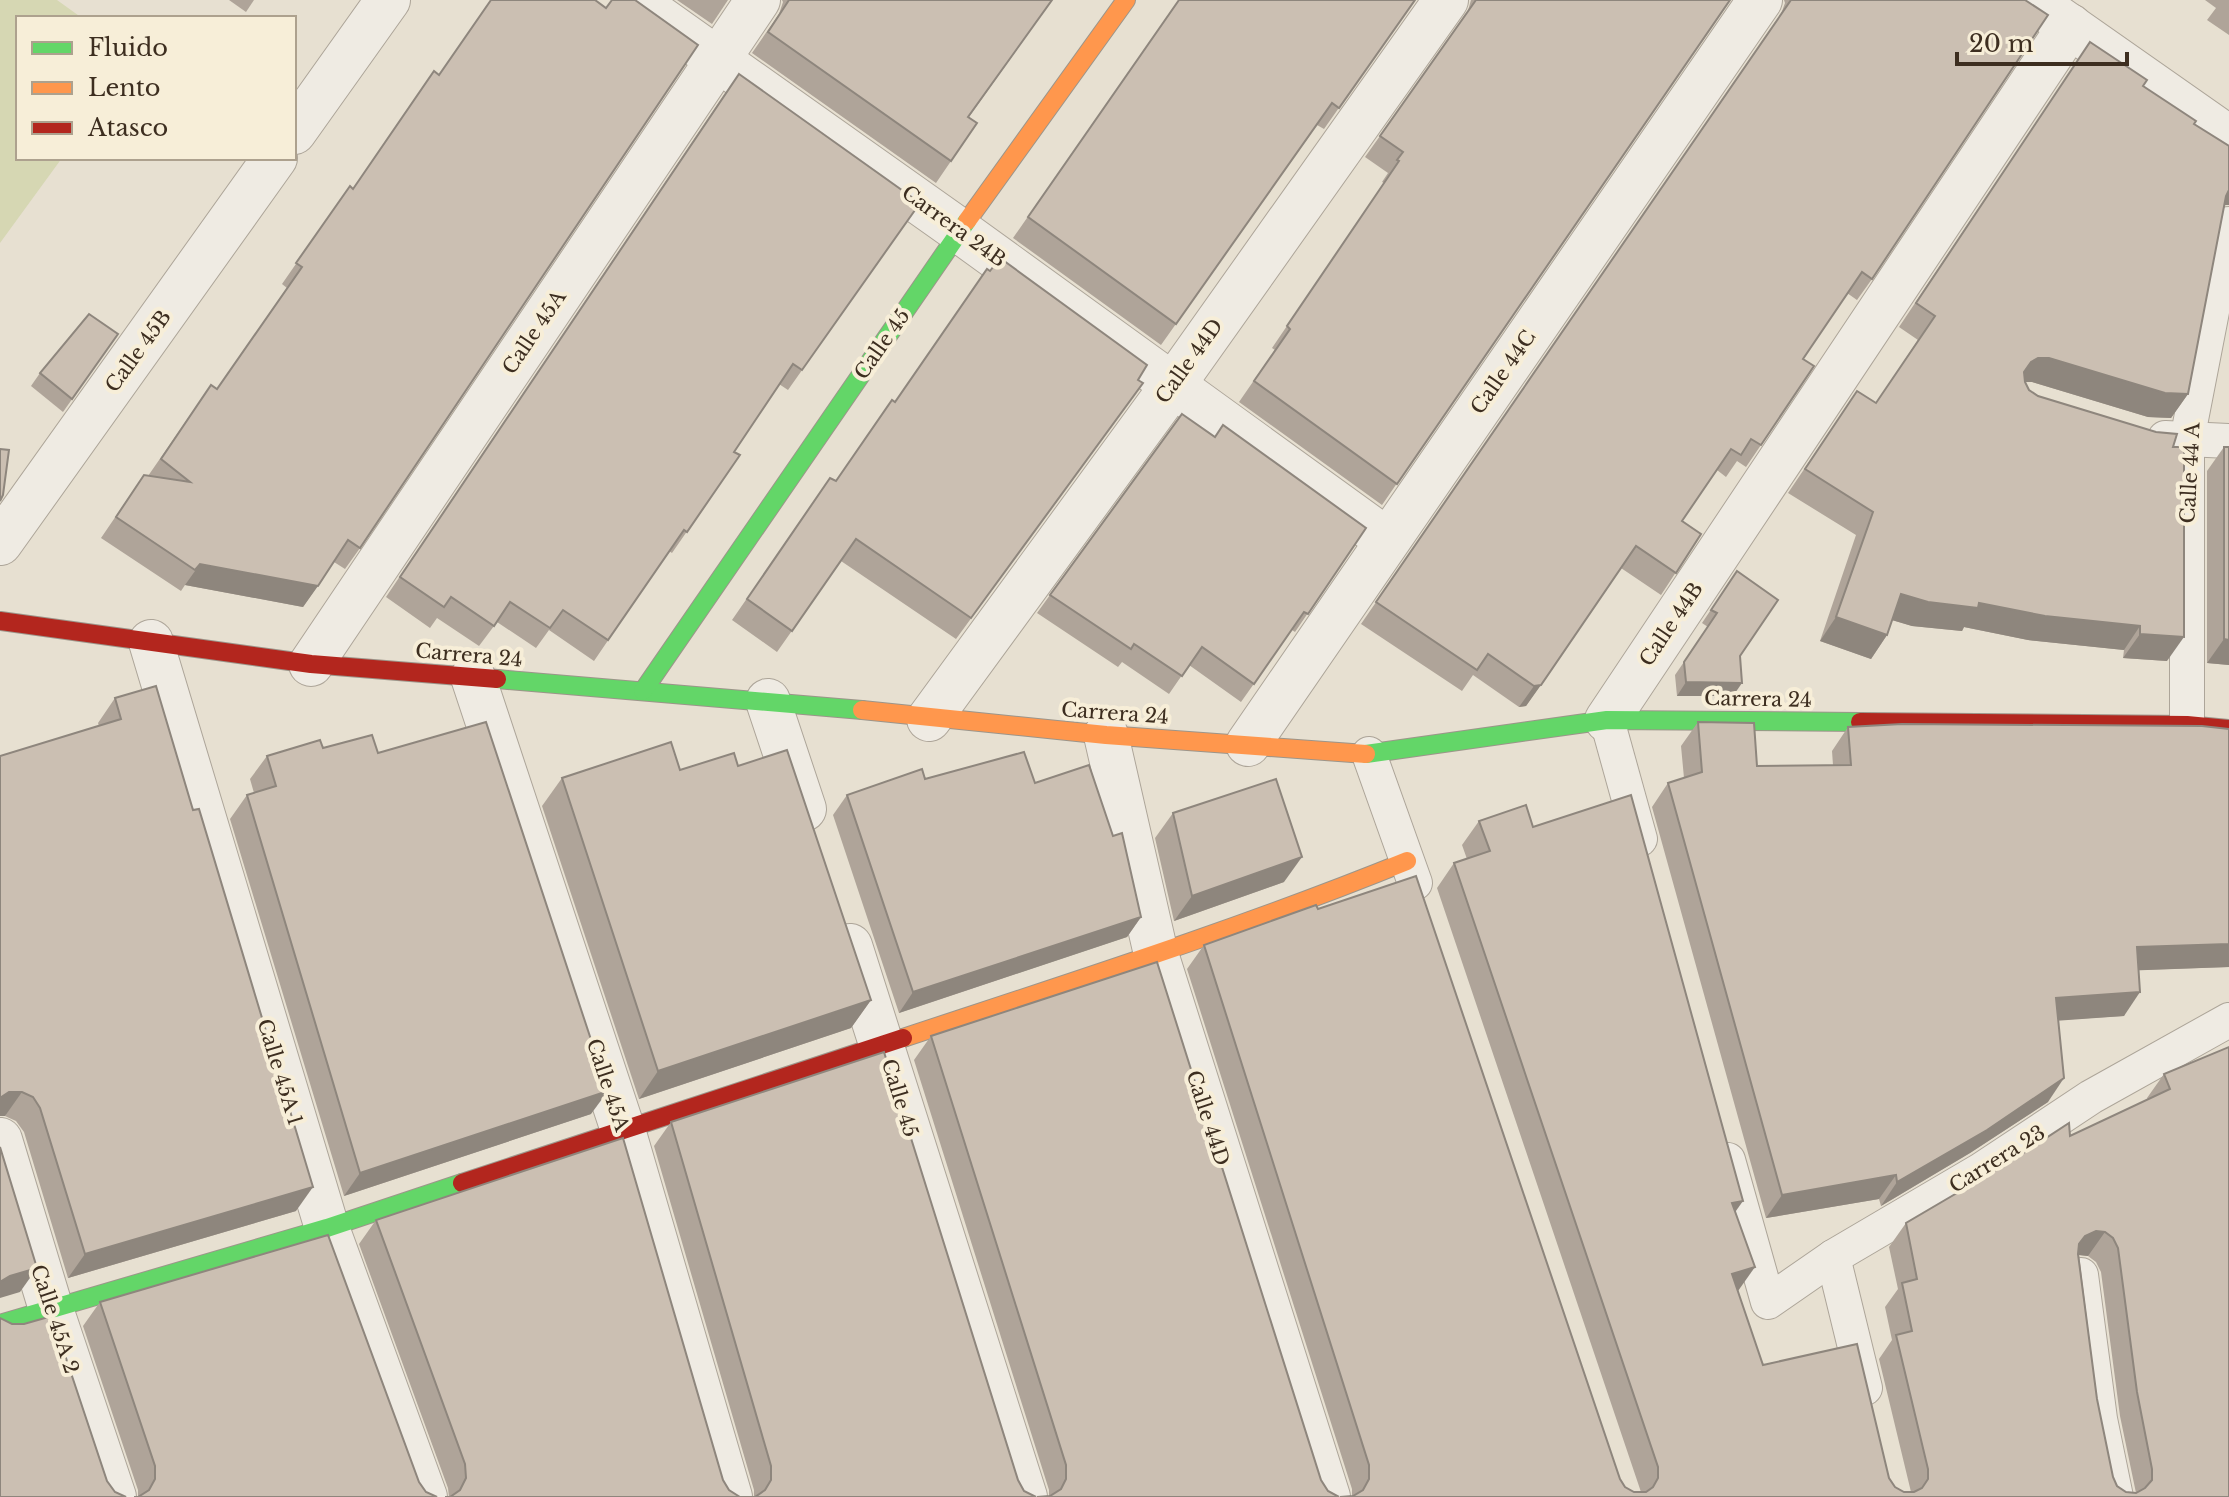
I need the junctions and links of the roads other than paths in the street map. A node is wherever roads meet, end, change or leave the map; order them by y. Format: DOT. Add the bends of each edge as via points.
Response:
graph roads {
  1 [pos="388,0"];
  2 [pos="634,0"];
  3 [pos="758,0"];
  4 [pos="1126,0"];
  5 [pos="1446,0"];
  6 [pos="1760,0"];
  7 [pos="2032,0"];
  8 [pos="2070,26"];
  9 [pos="718,59"];
  10 [pos="296,129"];
  11 [pos="2229,138"];
  12 [pos="274,160"];
  13 [pos="2229,224"];
  14 [pos="960,231"];
  15 [pos="1173,385"];
  16 [pos="2131,433"];
  17 [pos="2187,440"];
  18 [pos="2229,441"];
  19 [pos="1387,540"];
  20 [pos="0,543"];
  21 [pos="0,621"];
  22 [pos="151,642"];
  23 [pos="311,664"];
  24 [pos="473,677"];
  25 [pos="643,691"];
  26 [pos="768,701"];
  27 [pos="929,719"];
  28 [pos="1607,720"];
  29 [pos="2187,725"];
  30 [pos="2229,729"];
  31 [pos="1106,735"];
  32 [pos="1248,744"];
  33 [pos="1369,754"];
  34 [pos="818,850"];
  35 [pos="1407,861"];
  36 [pos="1649,873"];
  37 [pos="1423,906"];
  38 [pos="838,910"];
  39 [pos="1156,954"];
  40 [pos="2229,1020"];
  41 [pos="883,1044"];
  42 [pos="623,1130"];
  43 [pos="1721,1133"];
  44 [pos="0,1140"];
  45 [pos="327,1228"];
  46 [pos="1833,1257"];
  47 [pos="2081,1275"];
  48 [pos="51,1309"];
  49 [pos="0,1324"];
  50 [pos="1874,1422"];
  51 [pos="114,1497"];
  52 [pos="425,1497"];
  53 [pos="730,1497"];
  54 [pos="1025,1497"];
  55 [pos="1328,1497"];
  56 [pos="2116,1497"];
  1 -- 10 [label="street"];
  2 -- 9 [label="street, Carrera 24B"];
  3 -- 9 [label="street, Calle 45A"];
  4 -- 14 [label="street, Calle 45"];
  5 -- 15 [label="street, Calle 44D"];
  6 -- 19 [label="street, Calle 44C"];
  7 -- 8 [label="street"];
  8 -- 11 [label="street"];
  8 -- 28 [label="street, Calle 44B"];
  9 -- 14 [label="street, Carrera 24B"];
  9 -- 23 [label="street, Calle 45A"];
  12 -- 20 [label="street, Calle 45B"];
  13 -- 17 [label="lane, Calle 44 A"];
  14 -- 15 [label="street, Carrera 24B"];
  14 -- 25 [label="street, Calle 45"];
  15 -- 19 [label="street, Carrera 24B"];
  15 -- 27 [label="street, Calle 44D"];
  16 -- 17 [label="lane"];
  17 -- 18 [label="lane"];
  17 -- 29 [label="lane, Calle 44 A"];
  19 -- 32 [label="street, Calle 44C"];
  21 -- 22 [label="street, Carrera 24"];
  22 -- 23 [label="street, Carrera 24"];
  22 -- 45 [label="street, Calle 45A 1"];
  23 -- 24 [label="street, Carrera 24"];
  24 -- 25 [label="street, Carrera 24"];
  24 -- 42 [label="street, Calle 45A"];
  25 -- 26 [label="street, Carrera 24"];
  26 -- 27 [label="street, Carrera 24"];
  26 -- 34 [label="street"];
  27 -- 31 [label="street, Carrera 24"];
  28 -- 29 [label="street, Carrera 24"];
  28 -- 33 [label="street, Carrera 24"];
  28 -- 36 [label="lane"];
  29 -- 30 [label="street, Carrera 24"];
  31 -- 32 [label="street, Carrera 24"];
  31 -- 39 [label="street, Calle 44D"];
  32 -- 33 [label="street, Carrera 24"];
  33 -- 35 [label="lane"];
  35 -- 37 [label="lane"];
  35 -- 39 [label="street"];
  38 -- 41 [label="street, Calle 45"];
  39 -- 41 [label="street"];
  39 -- 55 [label="street, Calle 44D"];
  40 -- 46 [label="lane, Carrera 23" via="2091,1097 1981,1170"];
  41 -- 42 [label="street"];
  41 -- 54 [label="street, Calle 45"];
  42 -- 45 [label="street"];
  42 -- 53 [label="street, Calle 45A"];
  43 -- 46 [label="lane, Carrera 23" via="1768,1302"];
  44 -- 48 [label="street, Calle 45A 2"];
  45 -- 48 [label="street"];
  45 -- 52 [label="street, Calle 45A 1"];
  46 -- 50 [label="lane"];
  47 -- 56 [label="lane"];
  48 -- 49 [label="street"];
  48 -- 51 [label="street, Calle 45A 2"];
}
